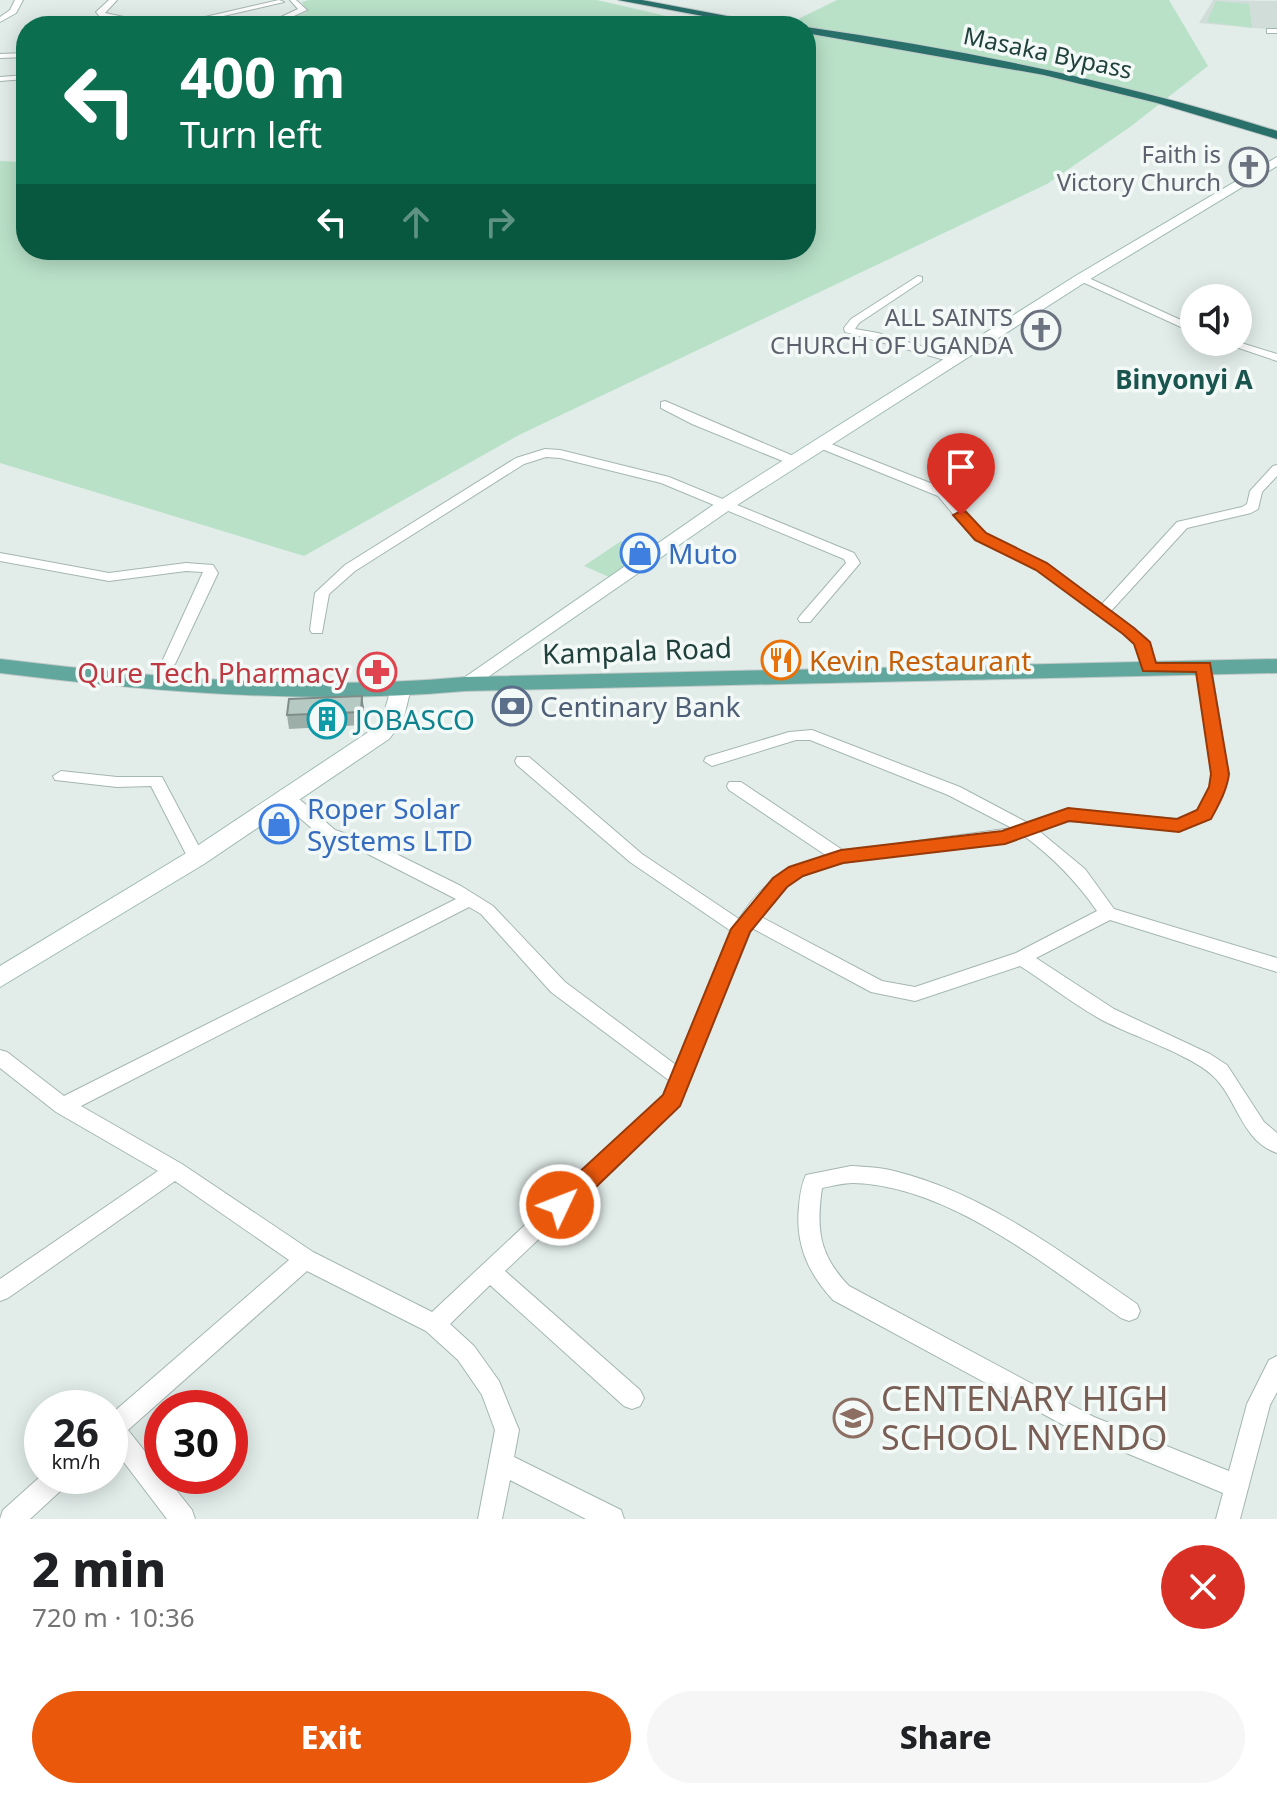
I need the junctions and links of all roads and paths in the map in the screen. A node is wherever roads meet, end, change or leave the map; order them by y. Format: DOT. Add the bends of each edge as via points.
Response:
graph roads {
  1 [pos="19,0"];
  2 [pos="113,0"];
  3 [pos="295,0"];
  4 [pos="624,0"];
  5 [pos="277,1"];
  6 [pos="110,16"];
  7 [pos="213,16"];
  8 [pos="289,16"];
  9 [pos="717,16"];
  10 [pos="0,20"];
  11 [pos="816,32"];
  12 [pos="1277,135"];
  13 [pos="1274,166"];
  14 [pos="1082,278"];
  15 [pos="918,279"];
  16 [pos="1180,324"];
  17 [pos="1252,350"];
  18 [pos="1277,358"];
  19 [pos="956,360"];
  20 [pos="665,405"];
  21 [pos="821,444"];
  22 [pos="794,461"];
  23 [pos="1277,469"];
  24 [pos="725,505"];
  25 [pos="0,557"];
  26 [pos="1102,612"];
  27 [pos="805,619"];
  28 [pos="317,630"];
  29 [pos="168,664"];
  30 [pos="0,666"];
  31 [pos="1204,666"];
  32 [pos="1276,666"];
  33 [pos="1149,668"];
  34 [pos="465,684"];
  35 [pos="400,692"];
  36 [pos="523,761"];
  37 [pos="712,761"];
  38 [pos="61,776"];
  39 [pos="735,786"];
  40 [pos="285,796"];
  41 [pos="1026,832"];
  42 [pos="841,857"];
  43 [pos="196,858"];
  44 [pos="471,899"];
  45 [pos="1108,913"];
  46 [pos="745,923"];
  47 [pos="1022,958"];
  48 [pos="1277,965"];
  49 [pos="0,978"];
  50 [pos="0,1057"];
  51 [pos="680,1078"];
  52 [pos="63,1106"];
  53 [pos="1277,1145"];
  54 [pos="175,1170"];
  55 [pos="305,1259"];
  56 [pos="490,1271"];
  57 [pos="0,1291"];
  58 [pos="1129,1311"];
  59 [pos="434,1324"];
  60 [pos="1277,1367"];
  61 [pos="632,1398"];
  62 [pos="128,1414"];
  63 [pos="128,1450"];
  64 [pos="503,1464"];
  65 [pos="1236,1486"];
  66 [pos="39,1494"];
  67 [pos="12,1519"];
  68 [pos="183,1519"];
  69 [pos="490,1519"];
  70 [pos="612,1519"];
  71 [pos="1228,1519"];
  1 -- 10 [label="street"];
  2 -- 6 [label="street" via="100,14"];
  3 -- 5 [label="street"];
  3 -- 8 [label="street" via="303,10"];
  4 -- 9 [label="highway"];
  5 -- 7 [label="street"];
  11 -- 12 [label="highway, Masaka Bypass" via="1091,82"];
  13 -- 14 [label="main road"];
  14 -- 16 [label="street"];
  14 -- 19 [label="main road"];
  15 -- 19 [label="street" via="855,321 850,332"];
  17 -- 18 [label="street"];
  19 -- 21 [label="main road"];
  20 -- 22 [label="street"];
  21 -- 22 [label="main road"];
  21 -- 26 [label="street" via="943,493 980,537 1041,566"];
  22 -- 24 [label="main road"];
  23 -- 26 [label="street" via="1256,491 1253,506 1182,525"];
  24 -- 27 [label="street" via="853,560"];
  24 -- 28 [label="street" via="665,480 560,454 533,456 452,502 326,587"];
  24 -- 34 [label="main road"];
  25 -- 29 [label="street" via="109,577 208,568 211,573"];
  26 -- 33 [label="street" via="1142,642"];
  30 -- 35 [label="main road, Kampala Road" via="214,687"];
  31 -- 32 [label="main road, Kampala Road"];
  31 -- 33 [label="main road, Kampala Road"];
  31 -- 41 [label="street" via="1220,774 1204,814 1179,825 1068,815"];
  33 -- 34 [label="main road, Kampala Road"];
  34 -- 35 [label="main road, Kampala Road"];
  35 -- 40 [label="main road" via="392,721 381,734"];
  36 -- 46 [label="street" via="636,858"];
  37 -- 41 [label="street" via="795,735 812,735 966,797"];
  38 -- 43 [label="street" via="156,781"];
  39 -- 42 [label="street"];
  40 -- 43 [label="main road"];
  40 -- 44 [label="street" via="329,834 370,848"];
  41 -- 42 [label="street"];
  41 -- 45 [label="street" via="1078,872"];
  42 -- 46 [label="street" via="780,882"];
  43 -- 49 [label="main road"];
  44 -- 51 [label="street" via="558,987"];
  44 -- 52 [label="street"];
  45 -- 47 [label="street"];
  45 -- 48 [label="street"];
  46 -- 47 [label="street" via="893,992 915,994"];
  46 -- 51 [label="street"];
  47 -- 53 [label="street" via="1107,1014 1220,1070 1257,1128"];
  50 -- 52 [label="street"];
  51 -- 56 [label="street" via="672,1100"];
  52 -- 54 [label="street"];
  54 -- 55 [label="street"];
  54 -- 57 [label="street"];
  55 -- 59 [label="street"];
  55 -- 62 [label="street"];
  56 -- 59 [label="street"];
  56 -- 61 [label="street"];
  58 -- 65 [label="street" via="993,1220 902,1180 856,1173 813,1181 807,1217 814,1257 823,1276 841,1293 1086,1425"];
  59 -- 64 [label="street" via="466,1353 491,1389 507,1430"];
  60 -- 65 [label="street" via="1259,1404"];
  63 -- 68 [label="street"];
  64 -- 69 [label="street"];
  64 -- 70 [label="street"];
  65 -- 71 [label="street"];
  66 -- 67 [label="street"];
}
